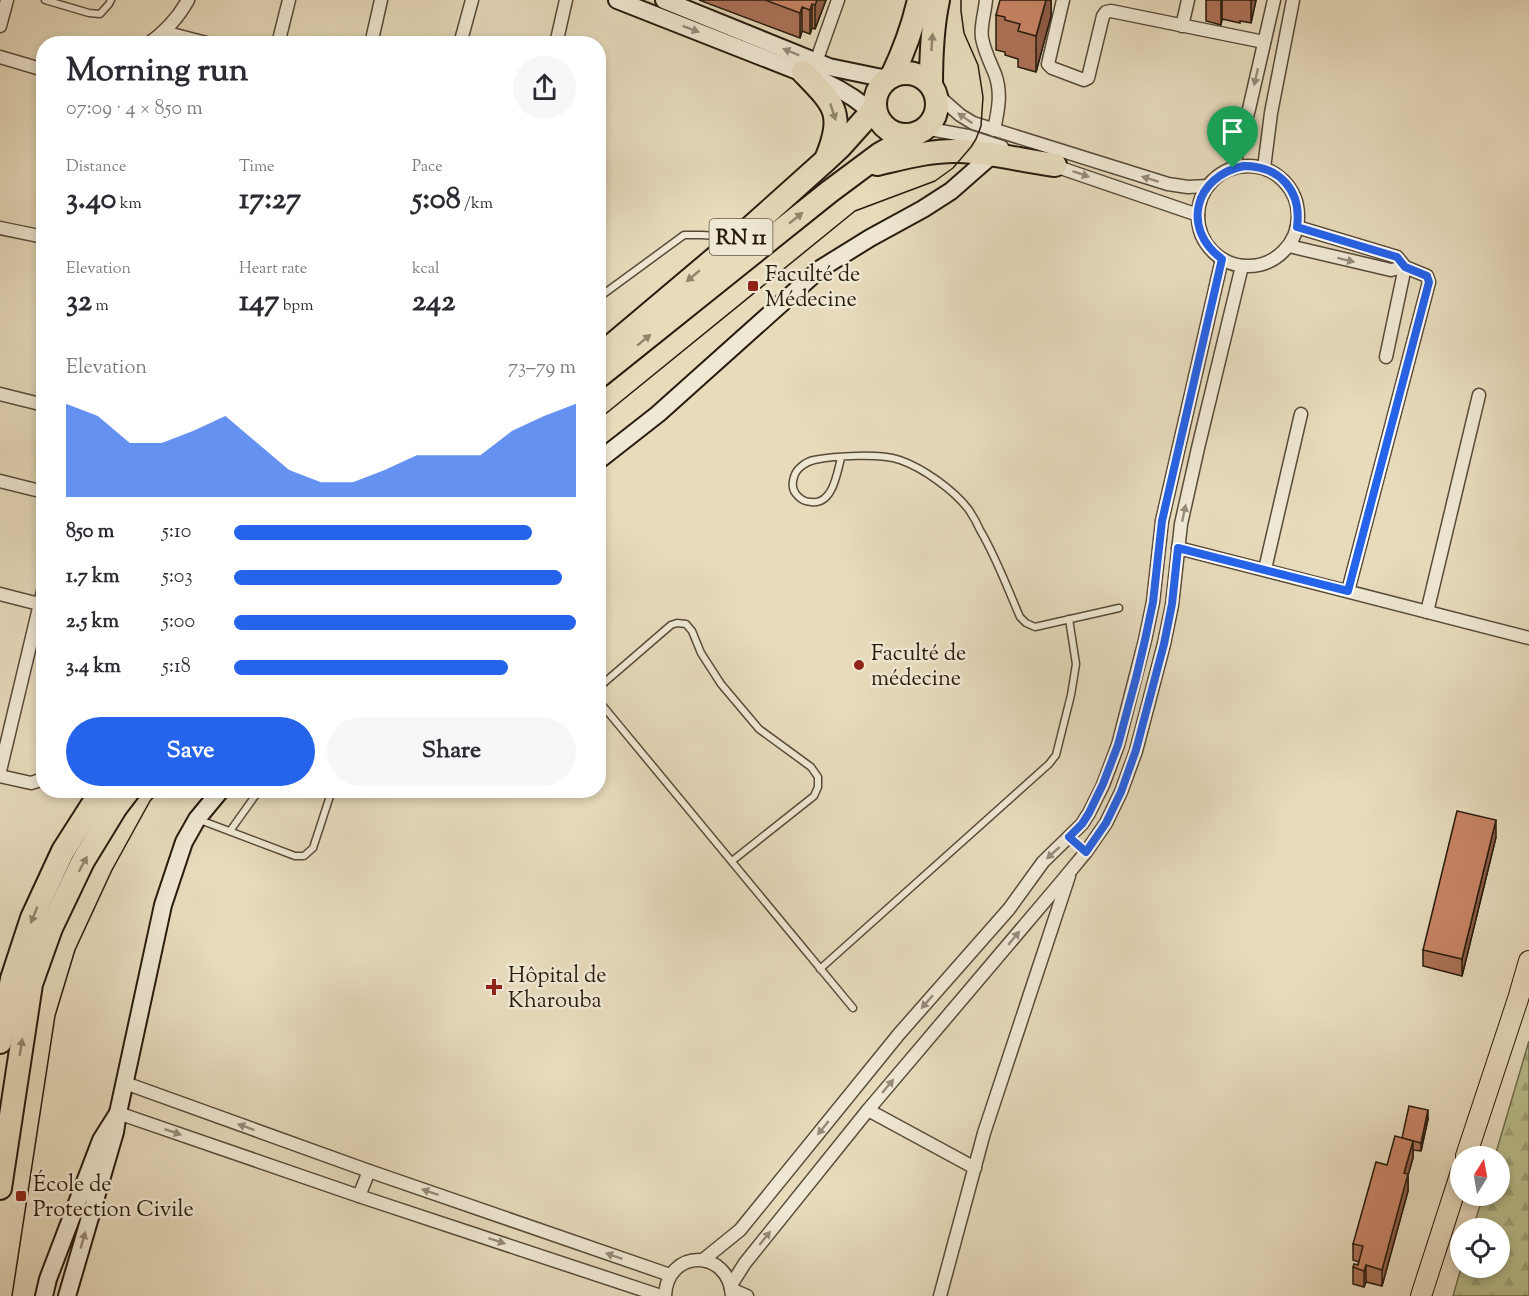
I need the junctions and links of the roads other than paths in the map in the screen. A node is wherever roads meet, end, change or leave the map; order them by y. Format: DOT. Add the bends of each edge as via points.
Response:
graph roads {
  1 [pos="7,0"];
  2 [pos="45,0"];
  3 [pos="111,0"];
  4 [pos="188,0"];
  5 [pos="289,0"];
  6 [pos="381,0"];
  7 [pos="472,0"];
  8 [pos="566,0"];
  9 [pos="616,0"];
  10 [pos="664,0"];
  11 [pos="838,0"];
  12 [pos="920,0"];
  13 [pos="938,0"];
  14 [pos="986,0"];
  15 [pos="1063,0"];
  16 [pos="1188,0"];
  17 [pos="1274,0"];
  18 [pos="1293,0"];
  19 [pos="0,26"];
  20 [pos="1182,26"];
  21 [pos="164,32"];
  22 [pos="159,36"];
  23 [pos="179,36"];
  24 [pos="280,36"];
  25 [pos="373,36"];
  26 [pos="462,36"];
  27 [pos="558,36"];
  28 [pos="1264,42"];
  29 [pos="0,57"];
  30 [pos="810,67"];
  31 [pos="36,68"];
  32 [pos="890,78"];
  33 [pos="933,89"];
  34 [pos="875,114"];
  35 [pos="994,130"];
  36 [pos="920,131"];
  37 [pos="992,155"];
  38 [pos="826,160"];
  39 [pos="1054,165"];
  40 [pos="1233,168"];
  41 [pos="1264,168"];
  42 [pos="861,169"];
  43 [pos="1208,186"];
  44 [pos="1198,215"];
  45 [pos="1297,227"];
  46 [pos="0,228"];
  47 [pos="36,235"];
  48 [pos="739,238"];
  49 [pos="1289,246"];
  50 [pos="1222,259"];
  51 [pos="1242,266"];
  52 [pos="1405,267"];
  53 [pos="606,292"];
  54 [pos="606,350"];
  55 [pos="1386,357"];
  56 [pos="606,370"];
  57 [pos="0,394"];
  58 [pos="1479,396"];
  59 [pos="36,403"];
  60 [pos="1301,414"];
  61 [pos="606,455"];
  62 [pos="841,458"];
  63 [pos="0,481"];
  64 [pos="36,490"];
  65 [pos="1178,548"];
  66 [pos="1265,569"];
  67 [pos="1348,591"];
  68 [pos="0,594"];
  69 [pos="36,603"];
  70 [pos="1119,608"];
  71 [pos="1427,612"];
  72 [pos="36,617"];
  73 [pos="1069,620"];
  74 [pos="1529,638"];
  75 [pos="606,681"];
  76 [pos="606,710"];
  77 [pos="0,771"];
  78 [pos="0,776"];
  79 [pos="36,781"];
  80 [pos="97,798"];
  81 [pos="123,798"];
  82 [pos="215,798"];
  83 [pos="254,798"];
  84 [pos="329,798"];
  85 [pos="197,819"];
  86 [pos="230,831"];
  87 [pos="1069,837"];
  88 [pos="1086,852"];
  89 [pos="732,861"];
  90 [pos="1072,869"];
  91 [pos="1529,961"];
  92 [pos="820,969"];
  93 [pos="853,1008"];
  94 [pos="0,1042"];
  95 [pos="125,1083"];
  96 [pos="868,1110"];
  97 [pos="118,1113"];
  98 [pos="1469,1146"];
  99 [pos="975,1168"];
  100 [pos="369,1171"];
  101 [pos="0,1188"];
  102 [pos="360,1196"];
  103 [pos="1450,1206"];
  104 [pos="703,1260"];
  105 [pos="670,1275"];
  106 [pos="731,1290"];
  107 [pos="44,1296"];
  108 [pos="67,1296"];
  109 [pos="663,1296"];
  110 [pos="747,1296"];
  111 [pos="940,1296"];
  112 [pos="1421,1296"];
  1 -- 19 [label="street"];
  2 -- 3 [label="lane" via="100,14"];
  4 -- 21 [label="street"];
  5 -- 24 [label="street"];
  6 -- 25 [label="street"];
  7 -- 26 [label="street"];
  8 -- 27 [label="street"];
  9 -- 30 [label="street, one-way"];
  30 -- 10 [label="street, one-way"];
  11 -- 30 [label="street"];
  12 -- 32 [label="highway"];
  33 -- 13 [label="highway, one-way" via="932,45"];
  14 -- 35 [label="street" via="981,36 1000,93"];
  15 -- 20 [label="street" via="1048,64 1084,80 1088,78 1106,12"];
  16 -- 20 [label="street"];
  17 -- 28 [label="street"];
  18 -- 41 [label="street" via="1270,113"];
  20 -- 28 [label="street"];
  21 -- 22 [label="street"];
  21 -- 23 [label="street"];
  28 -- 40 [label="street, one-way"];
  29 -- 31 [label="street"];
  30 -- 32 [label="street"];
  30 -- 34 [label="street"];
  30 -- 38 [label="highway, one-way" via="836,120"];
  32 -- 33 [label="highway" via="909,73 925,79"];
  32 -- 34 [label="highway" via="876,93"];
  35 -- 33 [label="street, one-way" via="960,115"];
  33 -- 36 [label="highway" via="937,100 934,116"];
  34 -- 36 [label="highway" via="892,131"];
  34 -- 38 [label="highway, RN 11"];
  43 -- 35 [label="street, one-way" via="1168,184"];
  36 -- 39 [label="street" via="968,136"];
  36 -- 42 [label="highway, RN 11"];
  37 -- 39 [label="highway"];
  37 -- 42 [label="highway" via="933,152"];
  37 -- 61 [label="street" via="951,191 820,269 658,414"];
  38 -- 48 [label="highway, RN 11"];
  39 -- 44 [label="street, one-way"];
  40 -- 41 [label="street"];
  40 -- 43 [label="street"];
  41 -- 45 [label="street" via="1274,172 1295,196"];
  56 -- 42 [label="highway, RN 11, one-way"];
  43 -- 44 [label="street"];
  44 -- 50 [label="street" via="1198,226 1207,245"];
  45 -- 49 [label="street"];
  45 -- 52 [label="street" via="1397,257"];
  46 -- 47 [label="street"];
  48 -- 53 [label="lane" via="684,235"];
  48 -- 54 [label="highway, RN 11, one-way"];
  49 -- 51 [label="street" via="1263,264"];
  49 -- 52 [label="street, one-way" via="1391,270"];
  50 -- 51 [label="street"];
  50 -- 87 [label="street" via="1162,521 1153,602 1136,678 1103,784 1082,824"];
  65 -- 51 [label="street, one-way"];
  52 -- 55 [label="street"];
  52 -- 67 [label="street" via="1427,276 1429,282"];
  57 -- 59 [label="street"];
  58 -- 71 [label="street"];
  60 -- 66 [label="street"];
  62 -- 62 [label="lane" via="812,461 800,467 793,480 797,496 816,503 828,495"];
  62 -- 73 [label="lane" via="878,455 922,470 969,509 992,550 1020,617 1035,627"];
  63 -- 64 [label="street"];
  65 -- 66 [label="street"];
  65 -- 88 [label="street" via="1164,644 1136,750 1106,823"];
  66 -- 67 [label="street"];
  67 -- 71 [label="street"];
  68 -- 69 [label="street"];
  70 -- 73 [label="lane"];
  71 -- 74 [label="street"];
  72 -- 77 [label="street"];
  73 -- 92 [label="lane" via="1076,664 1056,755"];
  75 -- 89 [label="lane" via="671,625 686,624 721,684 759,729 811,767 818,777 814,796"];
  76 -- 89 [label="lane"];
  78 -- 79 [label="street"];
  80 -- 94 [label="highway, one-way" via="63,851 32,918 12,979"];
  101 -- 81 [label="highway, one-way" via="31,984 51,928 83,861"];
  82 -- 85 [label="street"];
  83 -- 86 [label="lane"];
  84 -- 86 [label="lane" via="313,848 304,856"];
  85 -- 86 [label="lane"];
  85 -- 95 [label="street" via="184,842 163,905"];
  87 -- 88 [label="street"];
  87 -- 104 [label="street, one-way" via="1043,862 1009,909 899,1034 740,1230"];
  88 -- 90 [label="street"];
  89 -- 92 [label="lane"];
  96 -- 90 [label="street, one-way"];
  90 -- 99 [label="street"];
  91 -- 98 [label="main road"];
  92 -- 93 [label="lane"];
  95 -- 97 [label="street"];
  100 -- 95 [label="street, one-way"];
  96 -- 99 [label="street"];
  106 -- 96 [label="street, one-way" via="745,1263"];
  97 -- 102 [label="street, one-way"];
  97 -- 107 [label="street" via="101,1140"];
  108 -- 97 [label="street, one-way"];
  99 -- 111 [label="street"];
  100 -- 102 [label="street"];
  105 -- 100 [label="street, one-way"];
  102 -- 109 [label="street, one-way"];
  103 -- 112 [label="main road"];
  104 -- 105 [label="street" via="687,1262"];
  104 -- 106 [label="street" via="719,1267"];
  105 -- 109 [label="street"];
  106 -- 110 [label="street"];
}
